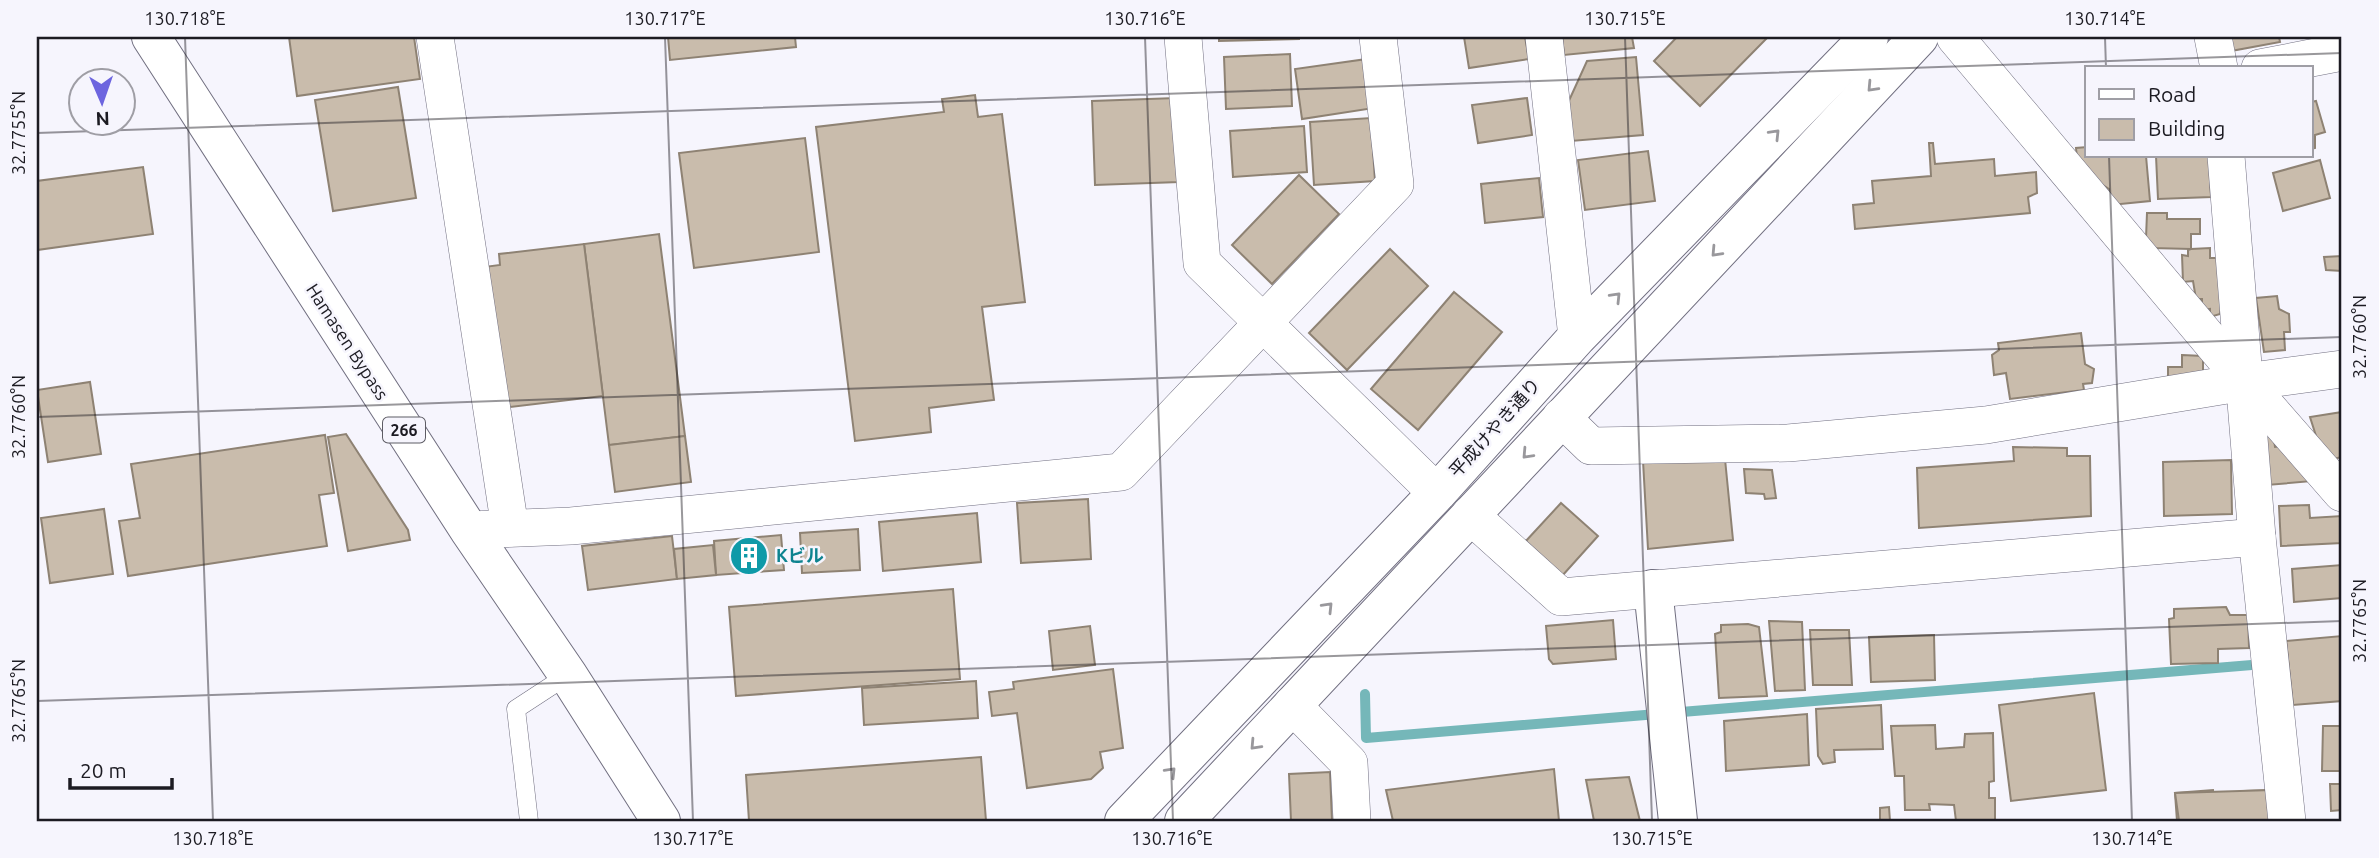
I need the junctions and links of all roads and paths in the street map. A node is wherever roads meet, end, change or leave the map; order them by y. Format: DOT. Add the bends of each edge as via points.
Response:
graph roads {
  1 [pos="151,37"];
  2 [pos="435,37"];
  3 [pos="1183,37"];
  4 [pos="1378,37"];
  5 [pos="1544,37"];
  6 [pos="1869,37"];
  7 [pos="1919,37"];
  8 [pos="1955,37"];
  9 [pos="2213,37"];
  10 [pos="2342,52"];
  11 [pos="2219,66"];
  12 [pos="2270,66"];
  13 [pos="2227,158"];
  14 [pos="1263,324"];
  15 [pos="1577,337"];
  16 [pos="2342,369"];
  17 [pos="2245,382"];
  18 [pos="1562,417"];
  19 [pos="1437,493"];
  20 [pos="2342,493"];
  21 [pos="1470,515"];
  22 [pos="510,528"];
  23 [pos="469,530"];
  24 [pos="2257,537"];
  25 [pos="1653,589"];
  26 [pos="568,675"];
  27 [pos="1292,705"];
  28 [pos="529,821"];
  29 [pos="661,821"];
  30 [pos="1124,821"];
  31 [pos="1184,821"];
  32 [pos="1352,821"];
  33 [pos="1678,821"];
  34 [pos="2287,821"];
  1 -- 23 [label="main road, Hamasen Bypass / 266"];
  2 -- 22 [label="street"];
  3 -- 14 [label="street" via="1202,263"];
  4 -- 14 [label="street" via="1395,184"];
  5 -- 15 [label="street"];
  15 -- 6 [label="main road, 平成けやき通り, one-way"];
  7 -- 18 [label="main road, one-way"];
  8 -- 17 [label="street"];
  9 -- 11 [label="street"];
  10 -- 12 [label="street"];
  13 -- 17 [label="street"];
  14 -- 19 [label="street"];
  14 -- 22 [label="street" via="1121,472"];
  15 -- 19 [label="main road, 平成けやき通り"];
  16 -- 17 [label="street"];
  17 -- 18 [label="street" via="1986,425 1788,443 1591,446"];
  17 -- 20 [label="street"];
  17 -- 24 [label="street"];
  18 -- 21 [label="main road, one-way"];
  30 -- 19 [label="main road, 平成けやき通り, one-way"];
  21 -- 25 [label="street" via="1560,597"];
  21 -- 27 [label="main road"];
  22 -- 23 [label="street"];
  23 -- 26 [label="main road, Hamasen Bypass / 266"];
  24 -- 25 [label="street"];
  24 -- 34 [label="street"];
  25 -- 33 [label="main road"];
  26 -- 28 [label="lane" via="516,709"];
  26 -- 29 [label="main road, Hamasen Bypass / 266"];
  27 -- 31 [label="main road, one-way"];
  27 -- 32 [label="street" via="1349,763"];
}
